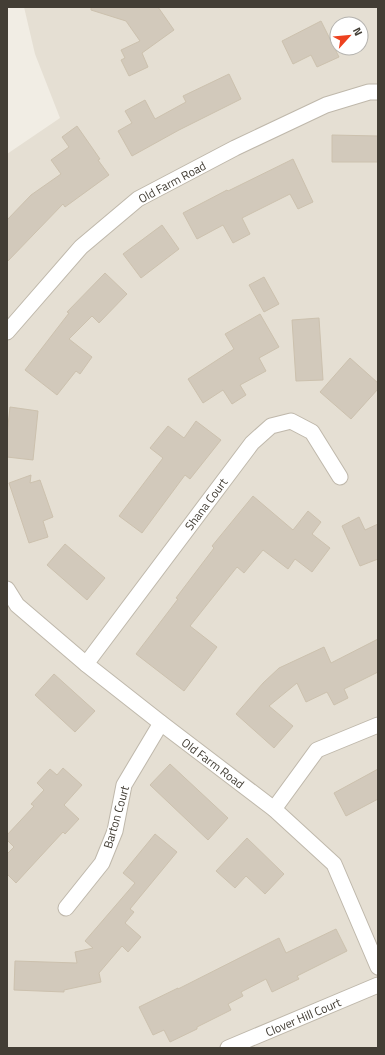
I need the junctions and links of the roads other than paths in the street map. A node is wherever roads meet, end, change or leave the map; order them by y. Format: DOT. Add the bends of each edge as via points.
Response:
graph roads {
  1 [pos="378,92"];
  2 [pos="7,332"];
  3 [pos="340,477"];
  4 [pos="7,589"];
  5 [pos="86,664"];
  6 [pos="161,723"];
  7 [pos="378,725"];
  8 [pos="274,809"];
  9 [pos="66,908"];
  10 [pos="378,967"];
  11 [pos="378,985"];
  12 [pos="228,1048"];
  1 -- 2 [label="street, Old Farm Road" via="369,92 326,105 235,148 138,199 81,247"];
  3 -- 5 [label="street, Shana Court" via="312,432 291,420 271,426 252,443"];
  4 -- 5 [label="street, Old Farm Road" via="17,604"];
  5 -- 6 [label="street, Old Farm Road"];
  6 -- 8 [label="street, Old Farm Road"];
  6 -- 9 [label="street, Barton Court" via="124,785 115,831 102,863"];
  7 -- 8 [label="street" via="317,750"];
  8 -- 10 [label="street, Old Farm Road" via="334,864"];
  11 -- 12 [label="street, Clover Hill Court"];
}
